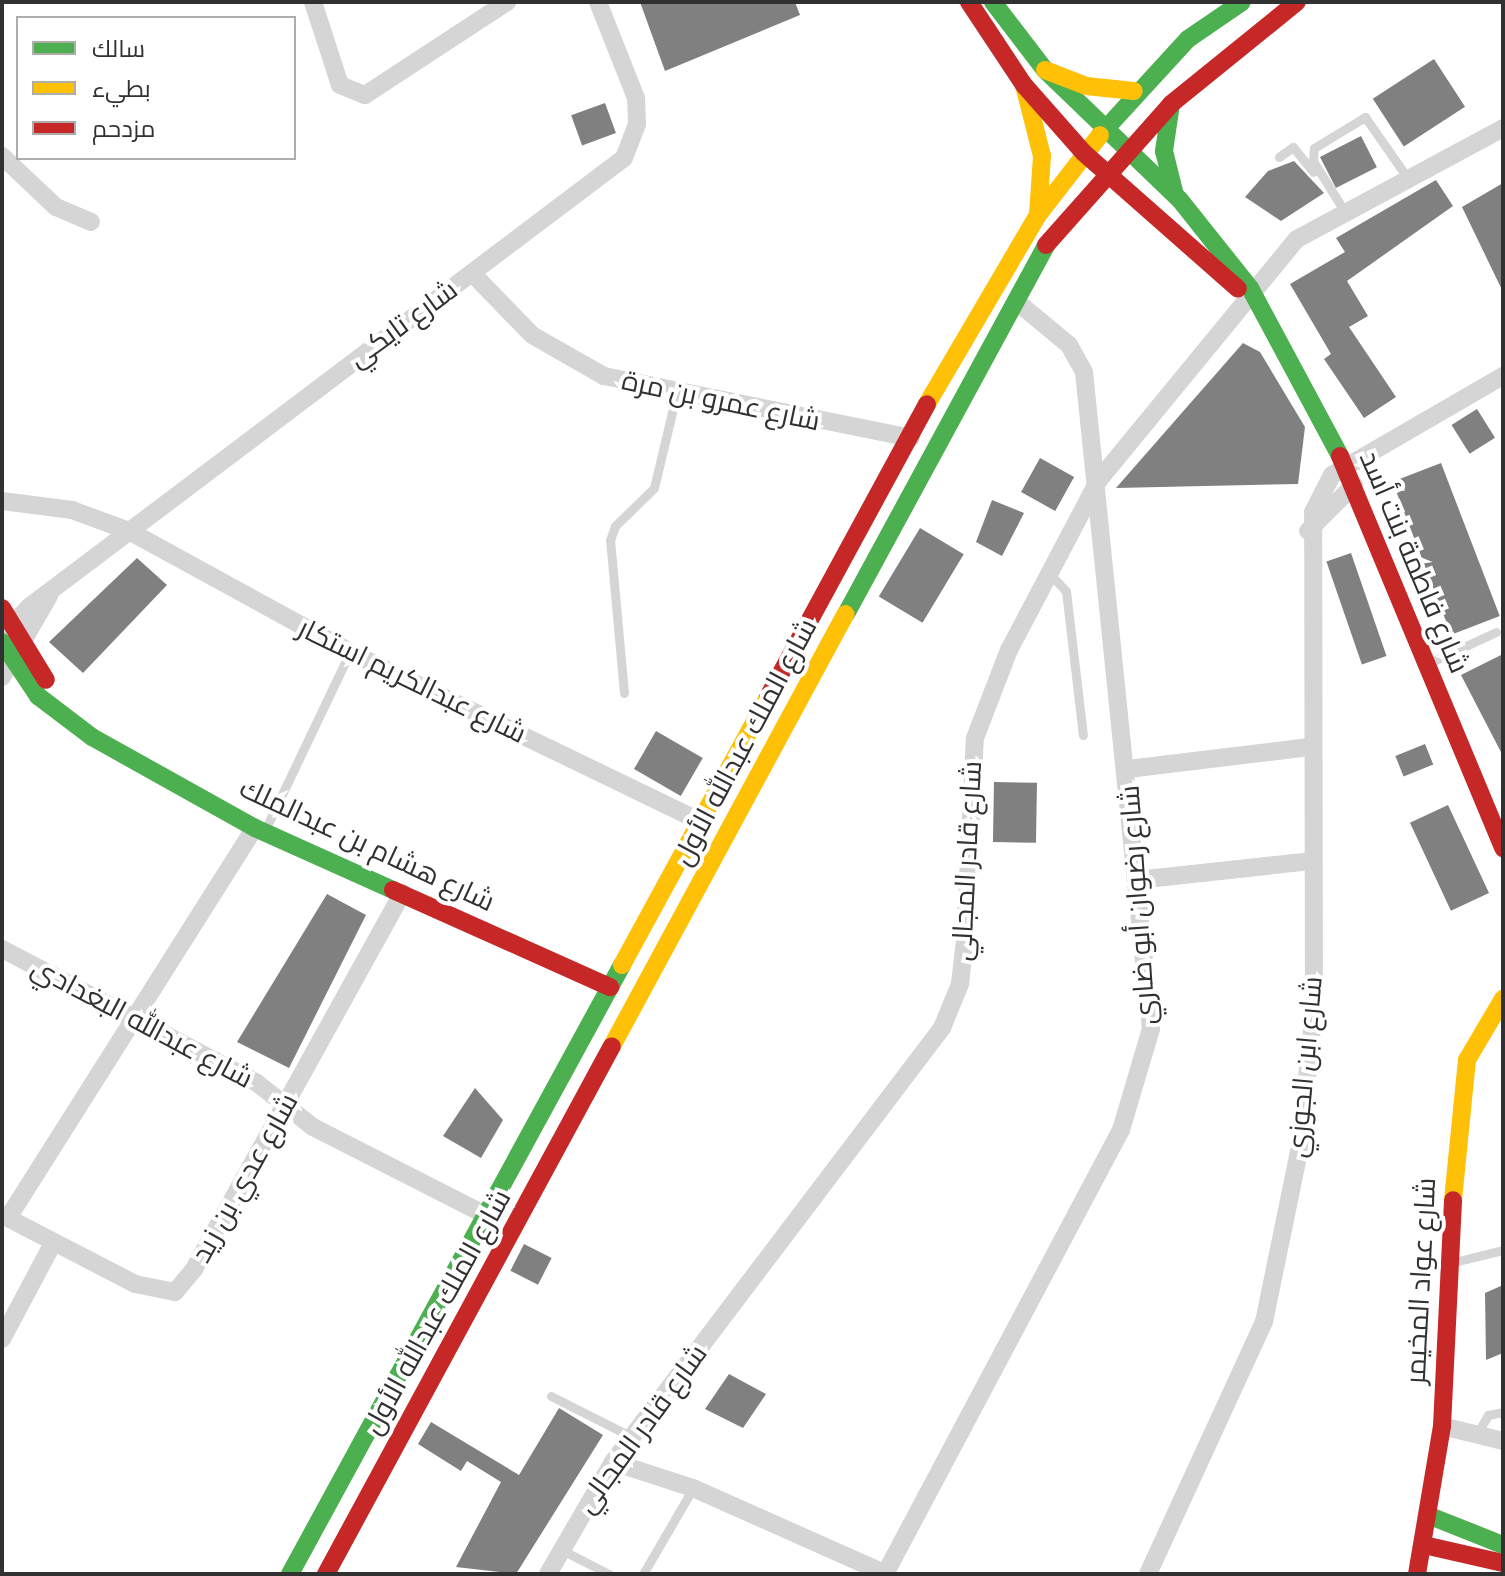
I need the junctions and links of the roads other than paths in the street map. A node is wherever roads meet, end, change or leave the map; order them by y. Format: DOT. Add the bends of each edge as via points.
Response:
graph roads {
  1 [pos="313,2"];
  2 [pos="507,2"];
  3 [pos="598,2"];
  4 [pos="969,2"];
  5 [pos="993,2"];
  6 [pos="1242,2"];
  7 [pos="1297,2"];
  8 [pos="1045,70"];
  9 [pos="1024,85"];
  10 [pos="1134,91"];
  11 [pos="1171,104"];
  12 [pos="1503,128"];
  13 [pos="1103,131"];
  14 [pos="1127,150"];
  15 [pos="1084,153"];
  16 [pos="2,156"];
  17 [pos="1279,157"];
  18 [pos="1106,172"];
  19 [pos="1407,177"];
  20 [pos="1175,195"];
  21 [pos="1341,210"];
  22 [pos="1038,215"];
  23 [pos="91,222"];
  24 [pos="472,273"];
  25 [pos="1251,296"];
  26 [pos="1016,301"];
  27 [pos="1503,376"];
  28 [pos="676,396"];
  29 [pos="911,438"];
  30 [pos="1345,466"];
  31 [pos="1098,481"];
  32 [pos="1354,485"];
  33 [pos="2,501"];
  34 [pos="129,531"];
  35 [pos="1308,531"];
  36 [pos="1048,571"];
  37 [pos="50,593"];
  38 [pos="4,628"];
  39 [pos="1496,632"];
  40 [pos="22,646"];
  41 [pos="350,652"];
  42 [pos="1427,664"];
  43 [pos="7,670"];
  44 [pos="624,693"];
  45 [pos="1083,735"];
  46 [pos="106,741"];
  47 [pos="1310,747"];
  48 [pos="1128,769"];
  49 [pos="700,821"];
  50 [pos="260,830"];
  51 [pos="1503,848"];
  52 [pos="1313,861"];
  53 [pos="1137,880"];
  54 [pos="402,893"];
  55 [pos="2,949"];
  56 [pos="610,987"];
  57 [pos="1501,1004"];
  58 [pos="136,1021"];
  59 [pos="286,1106"];
  60 [pos="488,1216"];
  61 [pos="5,1217"];
  62 [pos="53,1243"];
  63 [pos="1503,1250"];
  64 [pos="1446,1264"];
  65 [pos="2,1339"];
  66 [pos="551,1396"];
  67 [pos="1503,1412"];
  68 [pos="1442,1426"];
  69 [pos="1477,1434"];
  70 [pos="634,1438"];
  71 [pos="1503,1441"];
  72 [pos="613,1462"];
  73 [pos="693,1488"];
  74 [pos="1430,1516"];
  75 [pos="1424,1545"];
  76 [pos="1503,1545"];
  77 [pos="559,1548"];
  78 [pos="1503,1563"];
  79 [pos="290,1574"];
  80 [pos="326,1574"];
  81 [pos="548,1574"];
  82 [pos="609,1574"];
  83 [pos="643,1574"];
  84 [pos="886,1574"];
  85 [pos="1148,1574"];
  86 [pos="1417,1574"];
  1 -- 2 [label="street" via="340,85 365,95"];
  3 -- 24 [label="street, شارع تايكي" via="632,79 634,140 599,183"];
  4 -- 9 [label="main road"];
  5 -- 8 [label="main road, شارع فاطمة بنت أسد"];
  6 -- 10 [label="main road, شارع الملك عبدالله الأول" via="1188,39"];
  7 -- 11 [label="main road, شارع الملك عبدالله الأول"];
  8 -- 10 [label="main road" via="1086,86"];
  8 -- 13 [label="main road, شارع فاطمة بنت أسد"];
  9 -- 15 [label="main road, شارع فاطمة بنت أسد"];
  9 -- 22 [label="main road" via="1042,156"];
  10 -- 13 [label="main road, شارع الملك عبدالله الأول"];
  11 -- 14 [label="main road, شارع الملك عبدالله الأول"];
  11 -- 20 [label="main road" via="1164,151"];
  12 -- 19 [label="street, شارع قادر المجالي"];
  13 -- 14 [label="main road, شارع فاطمة بنت أسد"];
  13 -- 15 [label="main road, شارع الملك عبدالله الأول"];
  14 -- 18 [label="main road, شارع الملك عبدالله الأول"];
  14 -- 20 [label="main road, شارع فاطمة بنت أسد"];
  15 -- 18 [label="main road, شارع فاطمة بنت أسد"];
  15 -- 22 [label="main road, شارع الملك عبدالله الأول"];
  16 -- 23 [label="street" via="56,207"];
  17 -- 21 [label="lane" via="1299,150"];
  18 -- 25 [label="main road, شارع فاطمة بنت أسد"];
  18 -- 26 [label="main road, شارع الملك عبدالله الأول" via="1049,239"];
  19 -- 21 [label="street, شارع قادر المجالي"];
  19 -- 21 [label="lane" via="1365,117 1314,148 1313,161"];
  20 -- 25 [label="main road, شارع فاطمة بنت أسد"];
  21 -- 25 [label="street, شارع قادر المجالي" via="1297,239"];
  22 -- 29 [label="main road, شارع الملك عبدالله الأول"];
  24 -- 28 [label="street, شارع عمرو بن مرة" via="554,351 604,376"];
  24 -- 34 [label="street, شارع تايكي"];
  25 -- 30 [label="main road, شارع فاطمة بنت أسد"];
  25 -- 31 [label="street, شارع قادر المجالي"];
  26 -- 31 [label="street, شارع رضوان أبو ضاري" via="1081,363"];
  26 -- 80 [label="main road, شارع الملك عبدالله الأول"];
  27 -- 30 [label="street, شارع ابن الجوزي"];
  28 -- 29 [label="street, شارع عمرو بن مرة"];
  28 -- 44 [label="lane" via="654,488 615,526 610,540"];
  29 -- 49 [label="main road, شارع الملك عبدالله الأول"];
  30 -- 32 [label="main road, شارع فاطمة بنت أسد"];
  30 -- 35 [label="street, شارع ابن الجوزي" via="1323,484"];
  31 -- 36 [label="street, شارع قادر المجالي"];
  31 -- 48 [label="street, شارع رضوان أبو ضاري"];
  32 -- 35 [label="street"];
  32 -- 42 [label="main road, شارع فاطمة بنت أسد"];
  33 -- 34 [label="street, شارع عبدالكريم استكار" via="72,510"];
  34 -- 37 [label="street, شارع تايكي"];
  34 -- 41 [label="street, شارع عبدالكريم استكار"];
  35 -- 47 [label="street, شارع ابن الجوزي"];
  36 -- 45 [label="lane" via="1066,591"];
  36 -- 70 [label="street, شارع قادر المجالي" via="975,738 965,940 942,1028"];
  37 -- 38 [label="street, شارع تايكي"];
  37 -- 40 [label="street, شارع تايكي"];
  38 -- 40 [label="main road, شارع هشام بن عبدالملك"];
  38 -- 43 [label="main road, شارع هشام بن عبدالملك"];
  39 -- 42 [label="lane"];
  40 -- 43 [label="street, شارع تايكي"];
  40 -- 46 [label="main road, شارع هشام بن عبدالملك"];
  41 -- 49 [label="street, شارع عبدالكريم استكار"];
  41 -- 50 [label="lane"];
  42 -- 51 [label="main road, شارع فاطمة بنت أسد"];
  43 -- 46 [label="main road, شارع هشام بن عبدالملك"];
  46 -- 50 [label="main road, شارع هشام بن عبدالملك"];
  47 -- 48 [label="street"];
  47 -- 52 [label="street, شارع ابن الجوزي"];
  48 -- 53 [label="street, شارع رضوان أبو ضاري"];
  49 -- 56 [label="main road, شارع الملك عبدالله الأول"];
  50 -- 54 [label="main road, شارع هشام بن عبدالملك"];
  50 -- 58 [label="street"];
  52 -- 53 [label="street"];
  52 -- 85 [label="street, شارع ابن الجوزي" via="1314,1009 1281,1253 1264,1322"];
  53 -- 84 [label="street, شارع رضوان أبو ضاري" via="1151,1029 1121,1130"];
  54 -- 56 [label="main road, شارع هشام بن عبدالملك"];
  54 -- 59 [label="street, شارع عدي بن زيد"];
  55 -- 58 [label="street, شارع عبدالله البغدادي"];
  56 -- 60 [label="main road, شارع الملك عبدالله الأول"];
  57 -- 64 [label="main road, شارع عواد المخيمر" via="1467,1060"];
  58 -- 59 [label="street, شارع عبدالله البغدادي"];
  58 -- 61 [label="street"];
  59 -- 60 [label="street, شارع عبدالله البغدادي" via="313,1127"];
  59 -- 62 [label="street, شارع عدي بن زيد" via="175,1292 143,1287"];
  60 -- 79 [label="main road, شارع الملك عبدالله الأول"];
  61 -- 62 [label="street, شارع عدي بن زيد"];
  62 -- 65 [label="street"];
  63 -- 64 [label="lane"];
  64 -- 68 [label="main road, شارع عواد المخيمر"];
  66 -- 70 [label="lane"];
  67 -- 69 [label="lane" via="1488,1415"];
  68 -- 69 [label="street"];
  68 -- 74 [label="main road, شارع عواد المخيمر"];
  69 -- 71 [label="street"];
  70 -- 72 [label="street, شارع قادر المجالي"];
  72 -- 73 [label="street"];
  72 -- 77 [label="street, شارع قادر المجالي"];
  73 -- 83 [label="lane"];
  73 -- 84 [label="street"];
  74 -- 75 [label="main road, شارع عواد المخيمر"];
  74 -- 76 [label="main road"];
  75 -- 78 [label="main road"];
  75 -- 86 [label="main road, شارع عواد المخيمر"];
  77 -- 81 [label="street, شارع قادر المجالي"];
  77 -- 82 [label="lane"];
}
